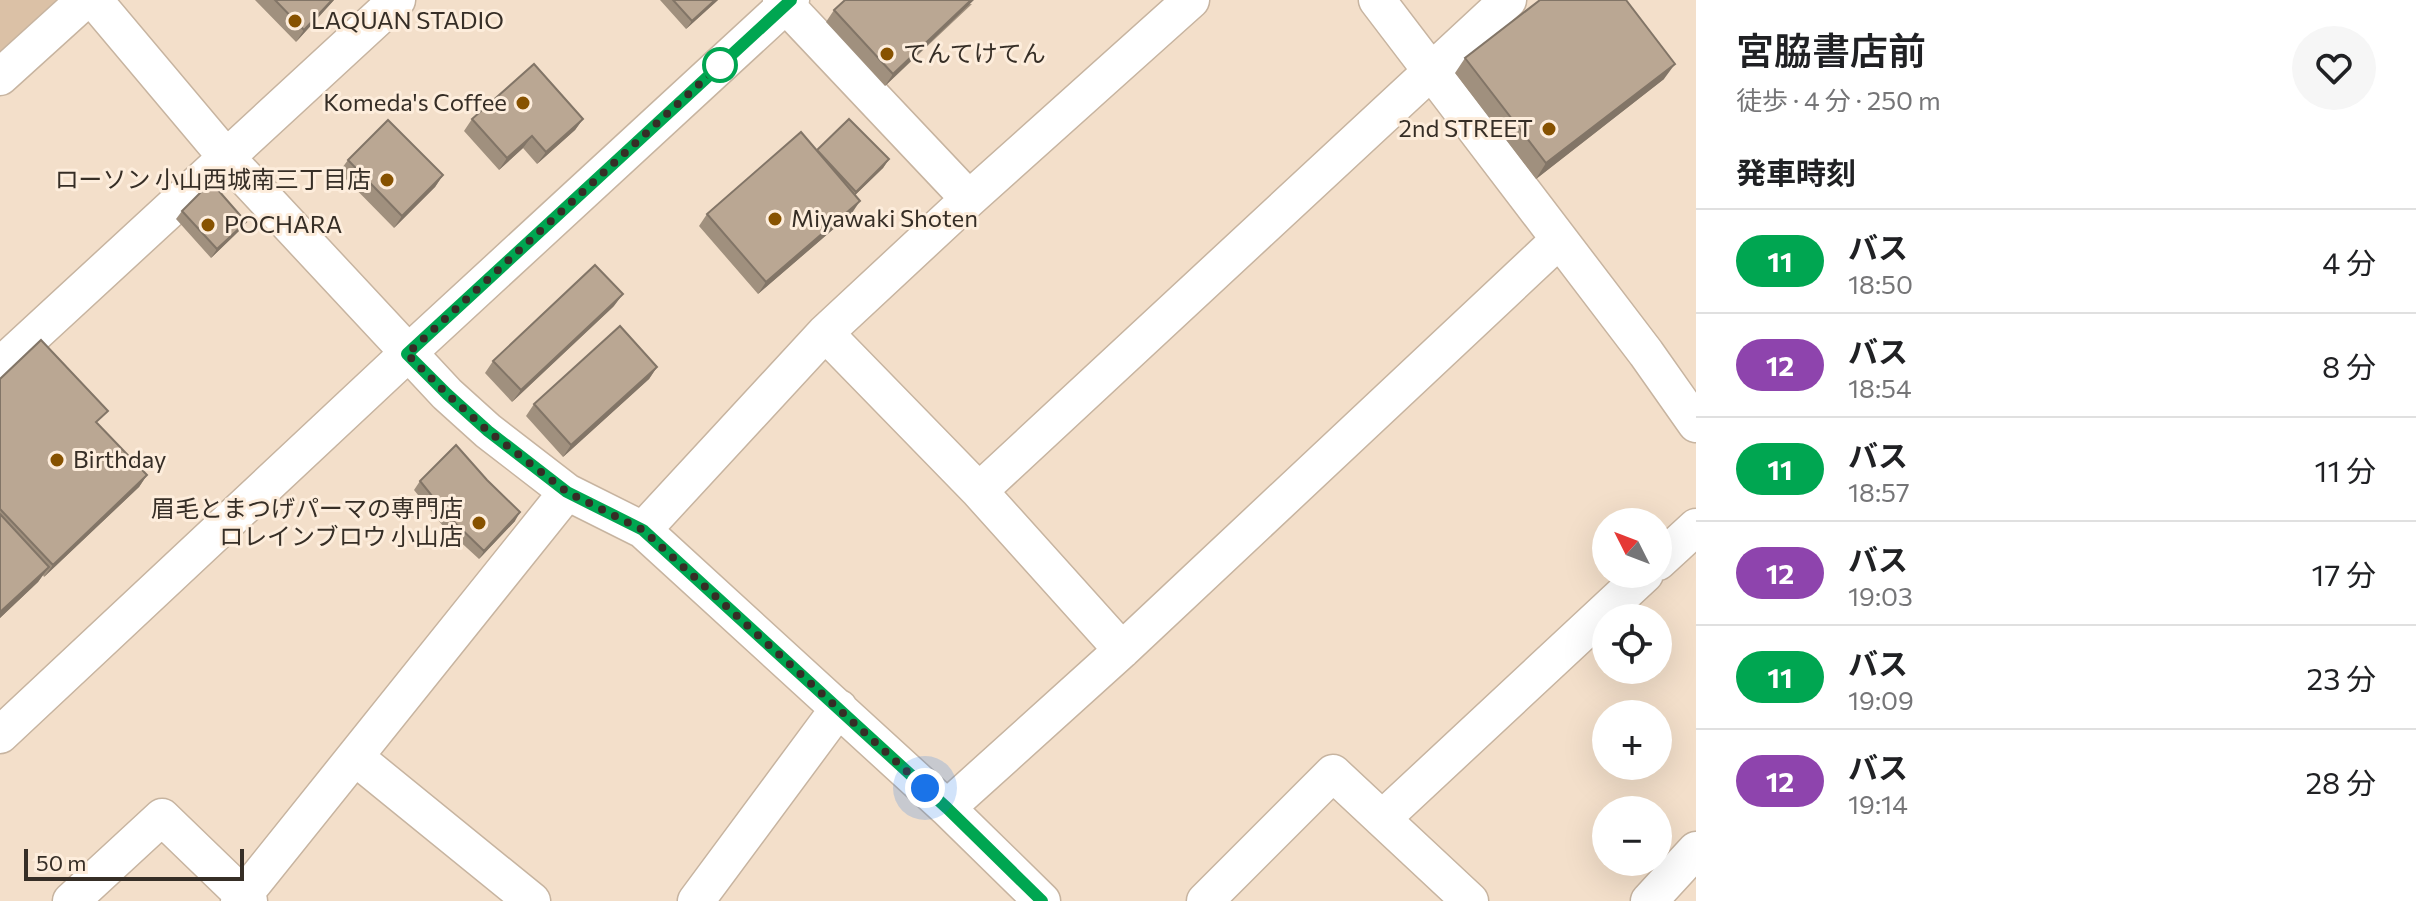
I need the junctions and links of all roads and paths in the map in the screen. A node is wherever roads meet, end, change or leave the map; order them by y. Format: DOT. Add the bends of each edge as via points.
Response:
graph roads {
  1 [pos="85,0"];
  2 [pos="94,0"];
  3 [pos="397,0"];
  4 [pos="1191,0"];
  5 [pos="1377,0"];
  6 [pos="1508,0"];
  7 [pos="786,2"];
  8 [pos="1430,71"];
  9 [pos="0,77"];
  10 [pos="227,158"];
  11 [pos="969,199"];
  12 [pos="1559,240"];
  13 [pos="825,333"];
  14 [pos="407,354"];
  15 [pos="0,366"];
  16 [pos="1696,424"];
  17 [pos="979,491"];
  18 [pos="567,492"];
  19 [pos="1696,527"];
  20 [pos="643,530"];
  21 [pos="1672,549"];
  22 [pos="1630,588"];
  23 [pos="1122,650"];
  24 [pos="839,708"];
  25 [pos="0,735"];
  26 [pos="355,757"];
  27 [pos="947,808"];
  28 [pos="1382,819"];
  29 [pos="1696,850"];
  30 [pos="1022,894"];
  31 [pos="244,900"];
  32 [pos="71,901"];
  33 [pos="532,901"];
  34 [pos="696,901"];
  35 [pos="1205,901"];
  36 [pos="1470,901"];
  37 [pos="1649,901"];
  1 -- 9 [label="street"];
  2 -- 10 [label="street"];
  3 -- 10 [label="street"];
  4 -- 11 [label="street"];
  5 -- 8 [label="street"];
  6 -- 8 [label="street"];
  7 -- 11 [label="street"];
  7 -- 14 [label="street"];
  8 -- 12 [label="street"];
  8 -- 17 [label="street"];
  10 -- 14 [label="street"];
  10 -- 15 [label="street"];
  11 -- 13 [label="street"];
  12 -- 16 [label="street"];
  12 -- 23 [label="street"];
  13 -- 17 [label="street"];
  13 -- 20 [label="street"];
  14 -- 18 [label="street" via="488,431"];
  14 -- 25 [label="street"];
  17 -- 23 [label="street"];
  18 -- 20 [label="street"];
  18 -- 26 [label="street"];
  19 -- 21 [label="street"];
  20 -- 24 [label="street"];
  22 -- 28 [label="street"];
  23 -- 27 [label="street"];
  24 -- 27 [label="street"];
  24 -- 34 [label="street"];
  26 -- 31 [label="street"];
  26 -- 33 [label="street"];
  27 -- 30 [label="street"];
  28 -- 35 [label="street" via="1333,773"];
  28 -- 36 [label="street"];
  29 -- 37 [label="street"];
  31 -- 32 [label="street" via="162,817"];
}
